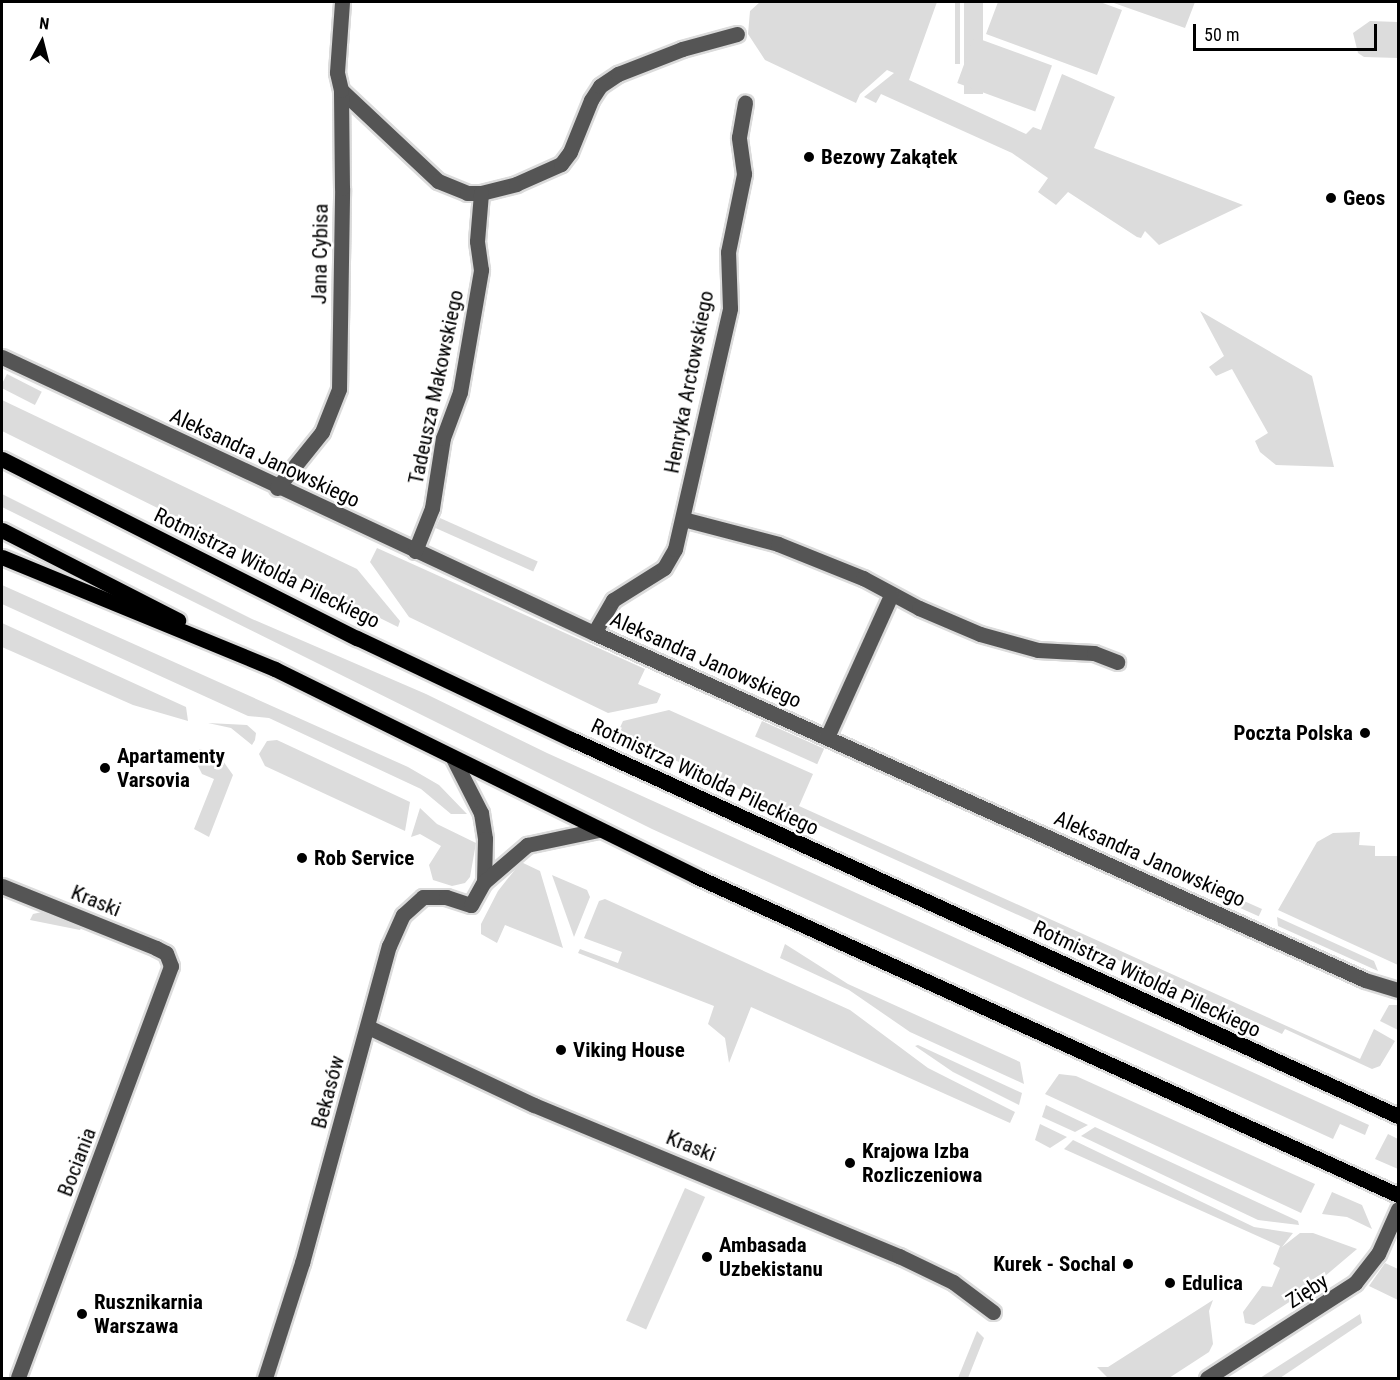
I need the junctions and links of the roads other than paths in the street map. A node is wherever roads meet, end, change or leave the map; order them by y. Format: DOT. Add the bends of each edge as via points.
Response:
graph roads {
  1 [pos="342,2"];
  2 [pos="738,34"];
  3 [pos="341,90"];
  4 [pos="745,103"];
  5 [pos="481,193"];
  6 [pos="2,357"];
  7 [pos="2,459"];
  8 [pos="277,488"];
  9 [pos="683,519"];
  10 [pos="2,530"];
  11 [pos="415,550"];
  12 [pos="2,557"];
  13 [pos="891,595"];
  14 [pos="594,633"];
  15 [pos="1117,663"];
  16 [pos="275,669"];
  17 [pos="827,737"];
  18 [pos="453,759"];
  19 [pos="598,830"];
  20 [pos="484,882"];
  21 [pos="2,886"];
  22 [pos="171,960"];
  23 [pos="1398,990"];
  24 [pos="368,1028"];
  25 [pos="1395,1111"];
  26 [pos="1398,1195"];
  27 [pos="1398,1209"];
  28 [pos="993,1312"];
  29 [pos="18,1378"];
  30 [pos="265,1378"];
  31 [pos="1207,1378"];
  1 -- 3 [label="street, Jana Cybisa" via="337,72"];
  2 -- 5 [label="street" via="682,49 618,74 600,86 591,100 570,153 561,164 516,184"];
  3 -- 5 [label="street" via="438,181 467,193"];
  3 -- 8 [label="street, Jana Cybisa" via="339,389 322,432"];
  4 -- 9 [label="street, Henryka Arctowskiego" via="739,137 744,174 728,252 730,308"];
  5 -- 11 [label="street, Tadeusza Makowskiego" via="477,241 481,270 460,392 445,432 432,508"];
  6 -- 8 [label="street, Aleksandra Janowskiego"];
  7 -- 25 [label="main road, Rotmistrza Witolda Pileckiego" via="357,638 561,734"];
  8 -- 11 [label="street, Aleksandra Janowskiego"];
  9 -- 13 [label="street" via="763,538 863,578"];
  9 -- 14 [label="street, Henryka Arctowskiego" via="671,561 620,593"];
  10 -- 16 [label="main road"];
  11 -- 14 [label="street, Aleksandra Janowskiego"];
  12 -- 16 [label="main road"];
  13 -- 15 [label="street" via="980,634 1038,650 1094,653"];
  13 -- 17 [label="street"];
  14 -- 17 [label="street, Aleksandra Janowskiego"];
  16 -- 18 [label="main road"];
  17 -- 23 [label="street, Aleksandra Janowskiego" via="1365,980"];
  18 -- 19 [label="main road"];
  18 -- 20 [label="street" via="482,813"];
  19 -- 20 [label="street, Bekasów" via="527,845"];
  19 -- 26 [label="main road"];
  20 -- 24 [label="street, Bekasów" via="471,905 430,896 408,908 389,946"];
  21 -- 22 [label="street, Kraski" via="156,948"];
  22 -- 29 [label="street, Bociania" via="164,989"];
  24 -- 28 [label="street, Kraski" via="534,1105 917,1264 969,1291"];
  24 -- 30 [label="street, Bekasów" via="302,1263"];
  27 -- 31 [label="street, Zięby" via="1378,1254 1355,1283"];
}
